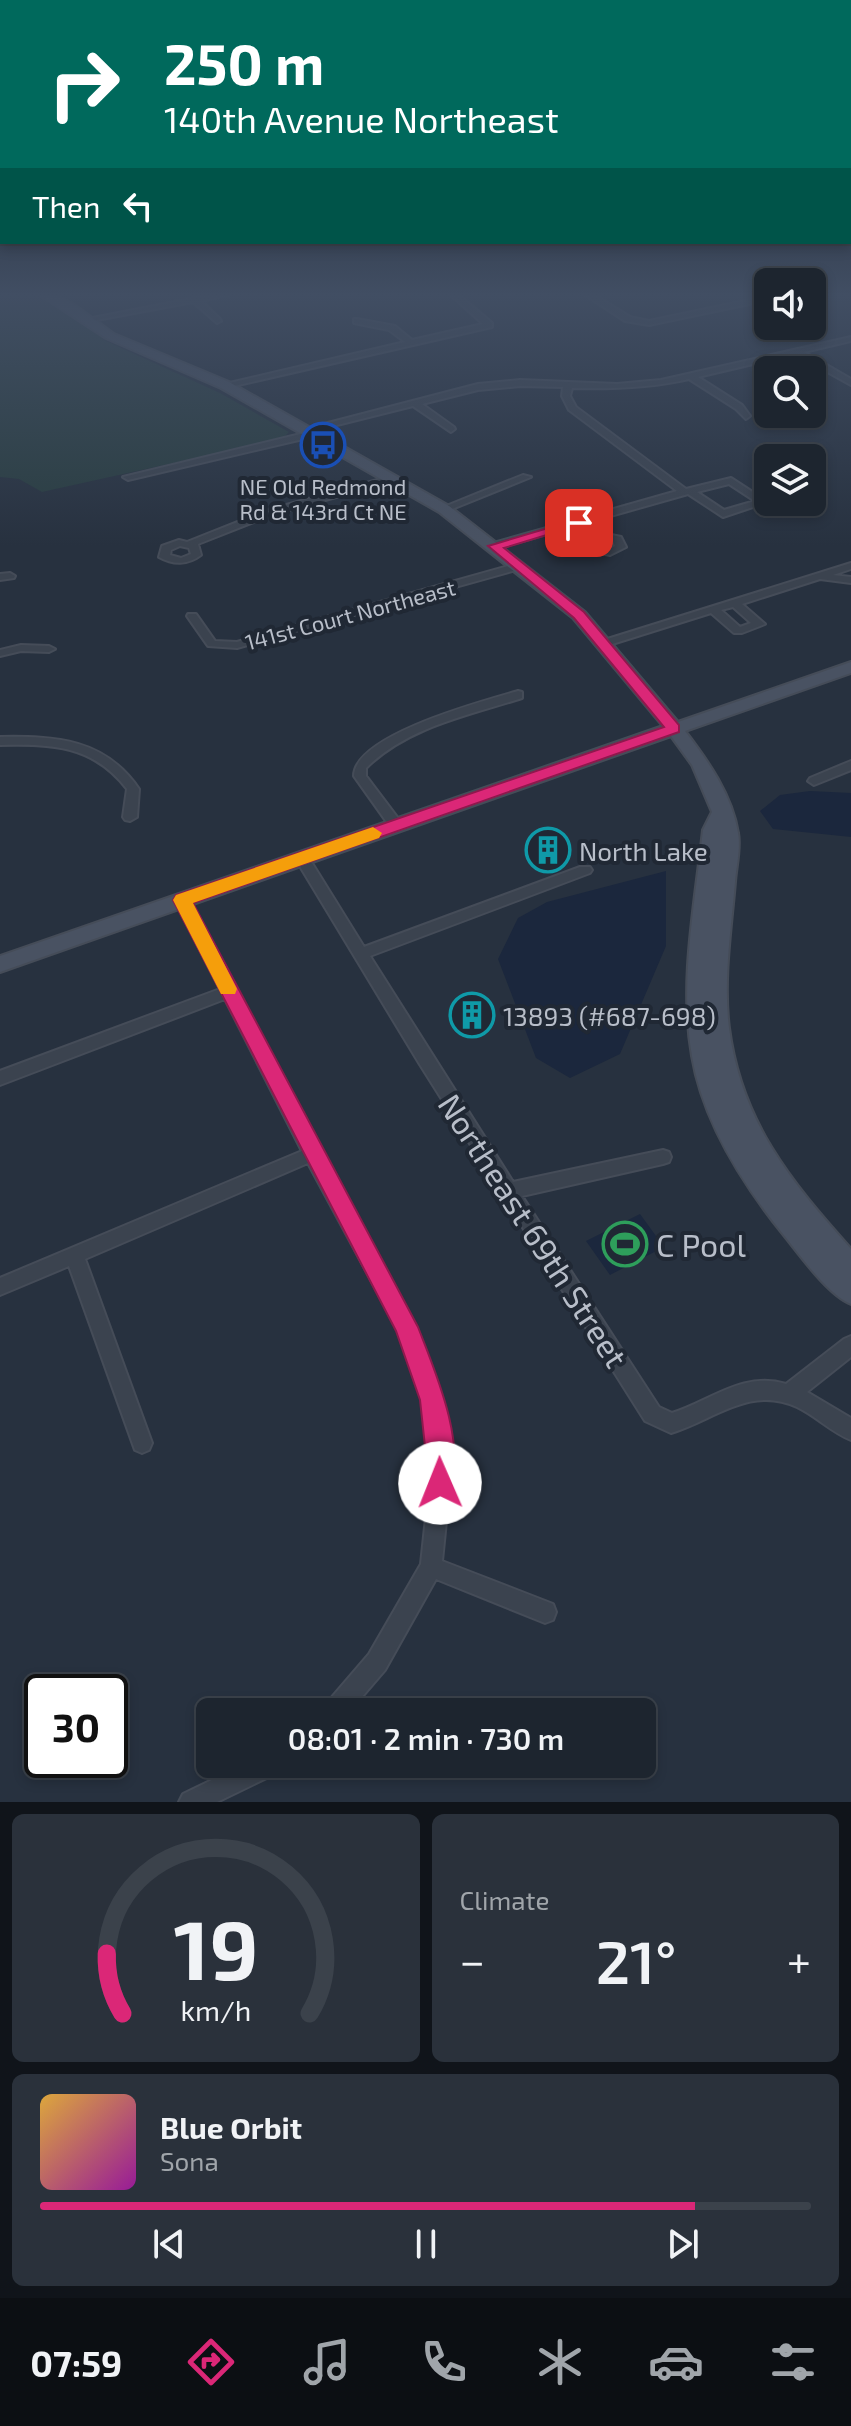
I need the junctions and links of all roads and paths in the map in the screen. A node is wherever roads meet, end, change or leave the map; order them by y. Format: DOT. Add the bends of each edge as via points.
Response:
graph roads {
  1 [pos="210,378"];
  2 [pos="256,378"];
  3 [pos="685,378"];
  4 [pos="694,378"];
  5 [pos="225,385"];
  6 [pos="568,385"];
  7 [pos="414,402"];
  8 [pos="746,416"];
  9 [pos="451,429"];
  10 [pos="309,432"];
  11 [pos="128,477"];
  12 [pos="526,477"];
  13 [pos="392,479"];
  14 [pos="687,492"];
  15 [pos="444,509"];
  16 [pos="579,523"];
  17 [pos="597,537"];
  18 [pos="190,544"];
  19 [pos="494,546"];
  20 [pos="519,566"];
  21 [pos="851,566"];
  22 [pos="824,577"];
  23 [pos="851,580"];
  24 [pos="736,604"];
  25 [pos="715,611"];
  26 [pos="192,616"];
  27 [pos="605,643"];
  28 [pos="49,649"];
  29 [pos="0,653"];
  30 [pos="851,667"];
  31 [pos="518,695"];
  32 [pos="674,729"];
  33 [pos="0,741"];
  34 [pos="851,765"];
  35 [pos="814,781"];
  36 [pos="720,815"];
  37 [pos="130,817"];
  38 [pos="396,825"];
  39 [pos="302,858"];
  40 [pos="585,870"];
  41 [pos="182,900"];
  42 [pos="360,954"];
  43 [pos="0,964"];
  44 [pos="229,992"];
  45 [pos="0,1078"];
  46 [pos="312,1154"];
  47 [pos="663,1157"];
  48 [pos="509,1191"];
  49 [pos="74,1254"];
  50 [pos="851,1267"];
  51 [pos="0,1287"];
  52 [pos="851,1292"];
  53 [pos="851,1345"];
  54 [pos="791,1392"];
  55 [pos="851,1430"];
  56 [pos="142,1443"];
  57 [pos="431,1567"];
  58 [pos="545,1612"];
  59 [pos="346,1698"];
  60 [pos="246,1778"];
  61 [pos="191,1802"];
  1 -- 5 [label="main road"];
  2 -- 5 [label="street"];
  3 -- 6 [label="street" via="635,386"];
  4 -- 8 [label="street"];
  5 -- 10 [label="main road"];
  6 -- 7 [label="street" via="500,384"];
  6 -- 14 [label="street" via="572,408"];
  7 -- 9 [label="street"];
  7 -- 10 [label="street"];
  10 -- 11 [label="street"];
  10 -- 13 [label="main road"];
  12 -- 15 [label="street"];
  13 -- 15 [label="main road"];
  13 -- 18 [label="street" via="271,512"];
  14 -- 14 [label="street" via="731,481 763,502 723,514"];
  14 -- 16 [label="street"];
  15 -- 19 [label="main road"];
  16 -- 17 [label="street"];
  16 -- 19 [label="street"];
  19 -- 20 [label="main road"];
  20 -- 26 [label="street, 141st Court Northeast" via="237,645 212,644"];
  20 -- 27 [label="main road"];
  21 -- 22 [label="street"];
  22 -- 23 [label="street"];
  22 -- 24 [label="street"];
  24 -- 25 [label="street"];
  24 -- 25 [label="street" via="759,624 738,631"];
  25 -- 27 [label="street"];
  27 -- 32 [label="main road"];
  28 -- 29 [label="street"];
  30 -- 32 [label="main road"];
  31 -- 38 [label="street" via="412,732 382,746 360,767 360,776"];
  32 -- 36 [label="main road" via="712,785"];
  32 -- 38 [label="main road"];
  33 -- 37 [label="street" via="47,740 110,761 133,789"];
  34 -- 35 [label="street"];
  36 -- 50 [label="main road" via="729,834 716,987 725,1067 763,1158 790,1198"];
  36 -- 52 [label="main road" via="712,830 700,984 704,1059 733,1137 774,1203"];
  38 -- 39 [label="main road"];
  39 -- 41 [label="main road"];
  39 -- 42 [label="street, Northeast 69th Street"];
  40 -- 42 [label="street"];
  41 -- 43 [label="main road"];
  41 -- 44 [label="street"];
  42 -- 48 [label="street, Northeast 69th Street"];
  44 -- 45 [label="street"];
  44 -- 46 [label="street"];
  46 -- 49 [label="street"];
  46 -- 57 [label="street" via="406,1327 432,1400 442,1462"];
  47 -- 48 [label="street"];
  48 -- 54 [label="street, Northeast 69th Street" via="652,1414 671,1423 731,1396 760,1389"];
  49 -- 51 [label="street"];
  49 -- 56 [label="street"];
  53 -- 54 [label="street"];
  54 -- 55 [label="street"];
  57 -- 58 [label="street"];
  57 -- 59 [label="street" via="377,1662"];
  60 -- 61 [label="street"];
}
